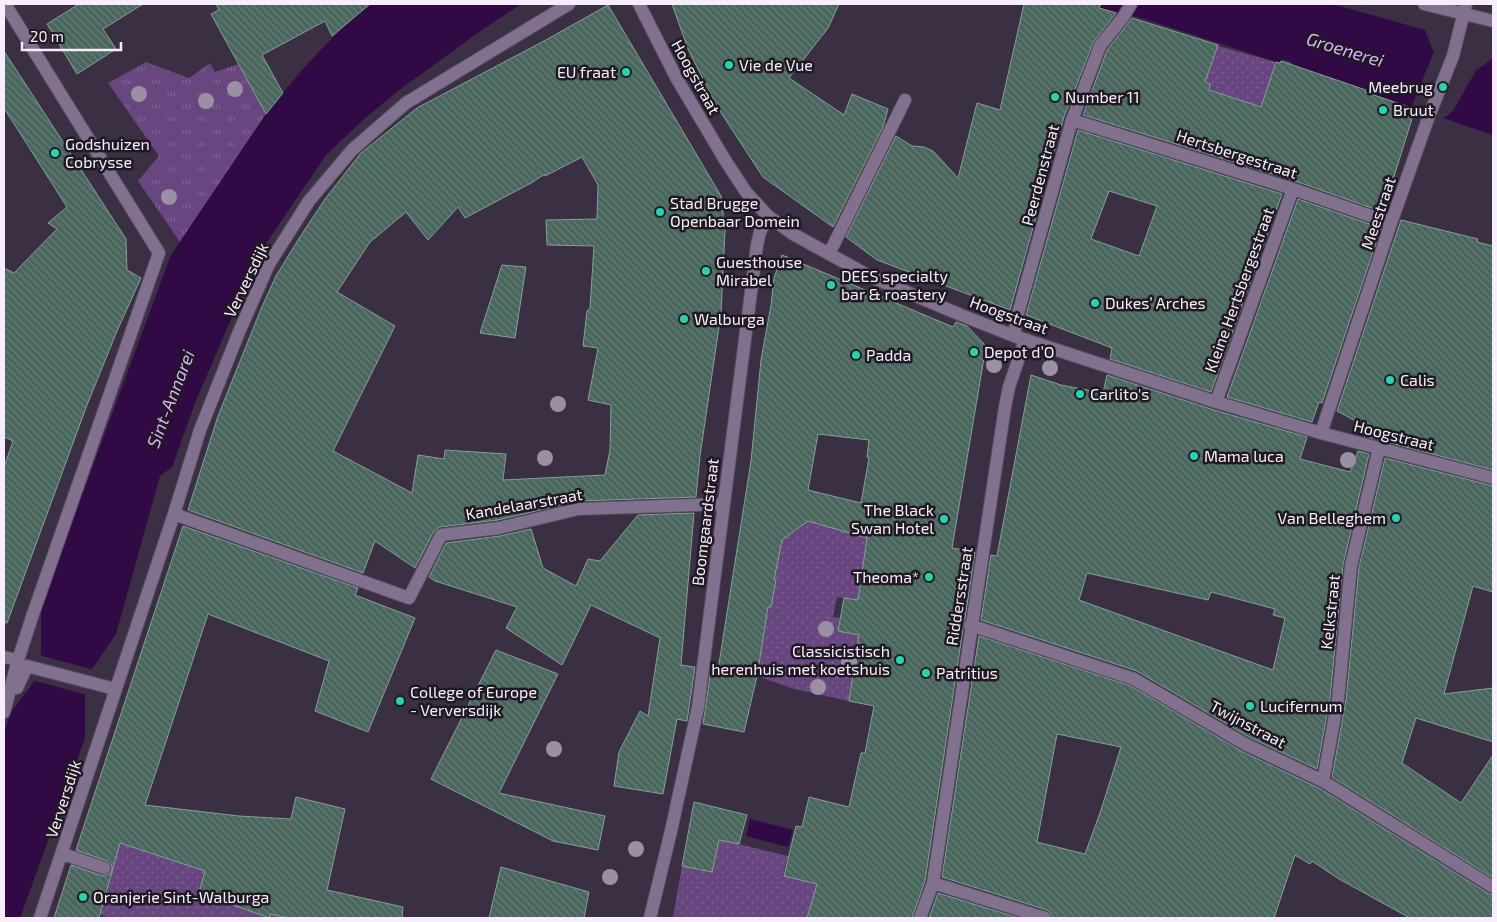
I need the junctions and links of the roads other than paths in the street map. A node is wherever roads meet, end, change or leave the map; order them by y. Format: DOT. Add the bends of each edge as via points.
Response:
graph roads {
  1 [pos="5,4"];
  2 [pos="569,4"];
  3 [pos="639,4"];
  4 [pos="1131,4"];
  5 [pos="1424,4"];
  6 [pos="1464,9"];
  7 [pos="1493,21"];
  8 [pos="905,100"];
  9 [pos="1072,120"];
  10 [pos="1293,189"];
  11 [pos="768,216"];
  12 [pos="1391,222"];
  13 [pos="829,254"];
  14 [pos="1019,338"];
  15 [pos="1216,402"];
  16 [pos="1321,433"];
  17 [pos="1379,448"];
  18 [pos="1493,478"];
  19 [pos="724,504"];
  20 [pos="174,514"];
  21 [pos="970,625"];
  22 [pos="4,657"];
  23 [pos="18,660"];
  24 [pos="115,689"];
  25 [pos="4,713"];
  26 [pos="1323,781"];
  27 [pos="63,854"];
  28 [pos="104,868"];
  29 [pos="933,883"];
  30 [pos="1493,887"];
  31 [pos="40,918"];
  32 [pos="650,918"];
  33 [pos="920,918"];
  34 [pos="1045,918"];
  1 -- 23 [label="street" via="159,254"];
  2 -- 20 [label="street, Verversdijk" via="406,103 352,150 309,201 268,264 200,430"];
  3 -- 11 [label="street, Hoogstraat" via="701,121 746,192"];
  4 -- 9 [label="street, Peerdenstraat" via="1100,46"];
  5 -- 6 [label="street"];
  6 -- 7 [label="street"];
  6 -- 12 [label="street, Meestraat" via="1453,56"];
  8 -- 13 [label="street"];
  9 -- 10 [label="street, Hertsbergestraat"];
  9 -- 14 [label="street, Peerdenstraat" via="1017,317"];
  10 -- 12 [label="street, Hertsbergestraat"];
  10 -- 15 [label="street, Kleine Hertsbergestraat"];
  11 -- 13 [label="street, Hoogstraat"];
  11 -- 19 [label="street, Boomgaardstraat" via="757,245"];
  12 -- 16 [label="street, Meestraat"];
  13 -- 14 [label="street, Hoogstraat" via="879,280"];
  14 -- 15 [label="street, Hoogstraat"];
  14 -- 21 [label="street, Riddersstraat" via="1004,407"];
  15 -- 16 [label="street, Hoogstraat"];
  16 -- 17 [label="street, Hoogstraat"];
  17 -- 18 [label="street, Hoogstraat"];
  17 -- 26 [label="street, Kelkstraat" via="1351,566 1338,698"];
  19 -- 20 [label="street, Kandelaarstraat" via="578,509 499,528 441,535 409,598"];
  19 -- 32 [label="street, Boomgaardstraat" via="698,707"];
  20 -- 24 [label="street, Verversdijk"];
  21 -- 26 [label="street, Twijnstraat" via="1134,679 1245,744"];
  21 -- 29 [label="street, Riddersstraat"];
  22 -- 23 [label="street"];
  23 -- 25 [label="street"];
  24 -- 25 [label="street" via="27,666"];
  24 -- 27 [label="street, Verversdijk"];
  26 -- 30 [label="street, Twijnstraat"];
  27 -- 28 [label="street"];
  27 -- 31 [label="street, Verversdijk"];
  29 -- 33 [label="street, Riddersstraat"];
  29 -- 34 [label="street"];
}
